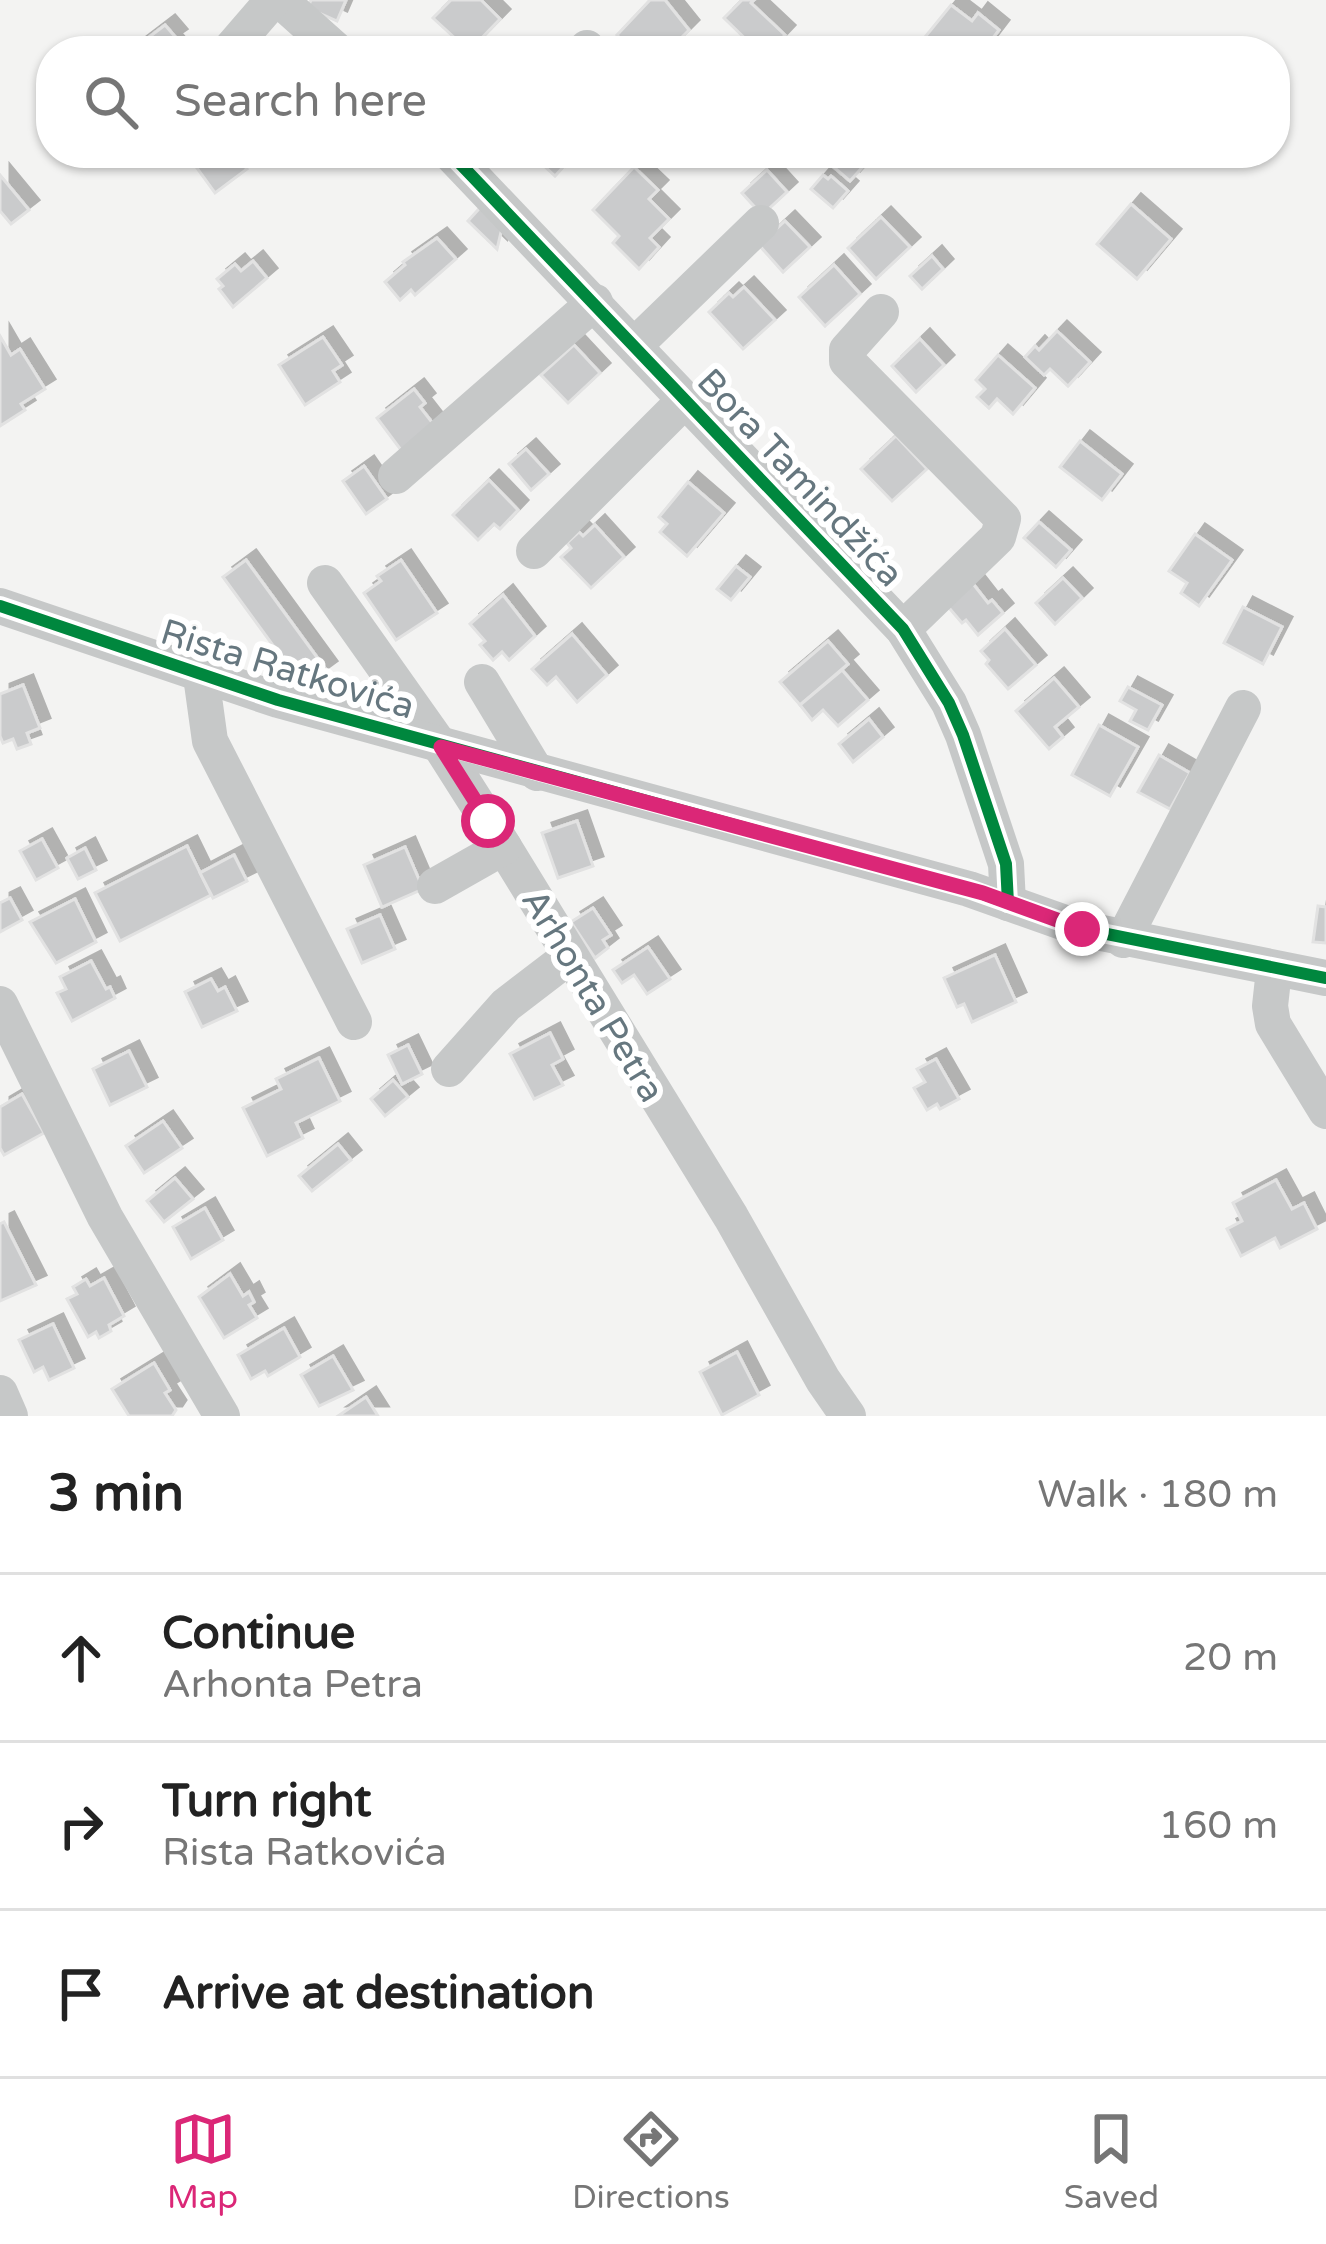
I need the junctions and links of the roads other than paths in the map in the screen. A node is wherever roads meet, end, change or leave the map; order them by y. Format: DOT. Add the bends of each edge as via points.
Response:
graph roads {
  1 [pos="277,0"];
  2 [pos="243,36"];
  3 [pos="319,36"];
  4 [pos="478,168"];
  5 [pos="761,223"];
  6 [pos="595,302"];
  7 [pos="881,312"];
  8 [pos="635,345"];
  9 [pos="686,399"];
  10 [pos="396,476"];
  11 [pos="533,551"];
  12 [pos="326,583"];
  13 [pos="0,606"];
  14 [pos="903,628"];
  15 [pos="201,676"];
  16 [pos="482,682"];
  17 [pos="1243,709"];
  18 [pos="441,747"];
  19 [pos="537,772"];
  20 [pos="505,847"];
  21 [pos="435,886"];
  22 [pos="1009,903"];
  23 [pos="1123,940"];
  24 [pos="570,956"];
  25 [pos="1274,970"];
  26 [pos="1326,978"];
  27 [pos="0,1004"];
  28 [pos="354,1022"];
  29 [pos="449,1070"];
  30 [pos="1326,1111"];
  31 [pos="0,1393"];
  32 [pos="10,1416"];
  33 [pos="222,1416"];
  34 [pos="848,1416"];
  1 -- 2 [label="street"];
  1 -- 3 [label="street"];
  4 -- 6 [label="street, Bora Tamindžića"];
  5 -- 8 [label="street"];
  6 -- 8 [label="street, Bora Tamindžića"];
  6 -- 10 [label="street"];
  7 -- 14 [label="street" via="847,361 1003,519 998,537"];
  8 -- 9 [label="street, Bora Tamindžića"];
  9 -- 11 [label="street"];
  9 -- 14 [label="street, Bora Tamindžića"];
  12 -- 18 [label="street, Arhonta Petra"];
  13 -- 15 [label="street, Rista Ratkovića"];
  14 -- 22 [label="street, Bora Tamindžića" via="963,736 1006,864"];
  15 -- 18 [label="street, Rista Ratkovića"];
  15 -- 28 [label="street" via="210,741"];
  16 -- 19 [label="street"];
  17 -- 23 [label="street"];
  18 -- 19 [label="street, Rista Ratkovića"];
  18 -- 20 [label="street, Arhonta Petra"];
  19 -- 22 [label="street, Rista Ratkovića"];
  20 -- 21 [label="street"];
  20 -- 24 [label="street, Arhonta Petra"];
  22 -- 23 [label="street, Rista Ratkovića"];
  23 -- 25 [label="street, Rista Ratkovića"];
  24 -- 29 [label="street" via="506,1005"];
  24 -- 34 [label="street, Arhonta Petra"];
  25 -- 26 [label="street, Rista Ratkovića"];
  25 -- 30 [label="street" via="1273,1024"];
  27 -- 33 [label="street" via="105,1217"];
  31 -- 32 [label="street"];
}
